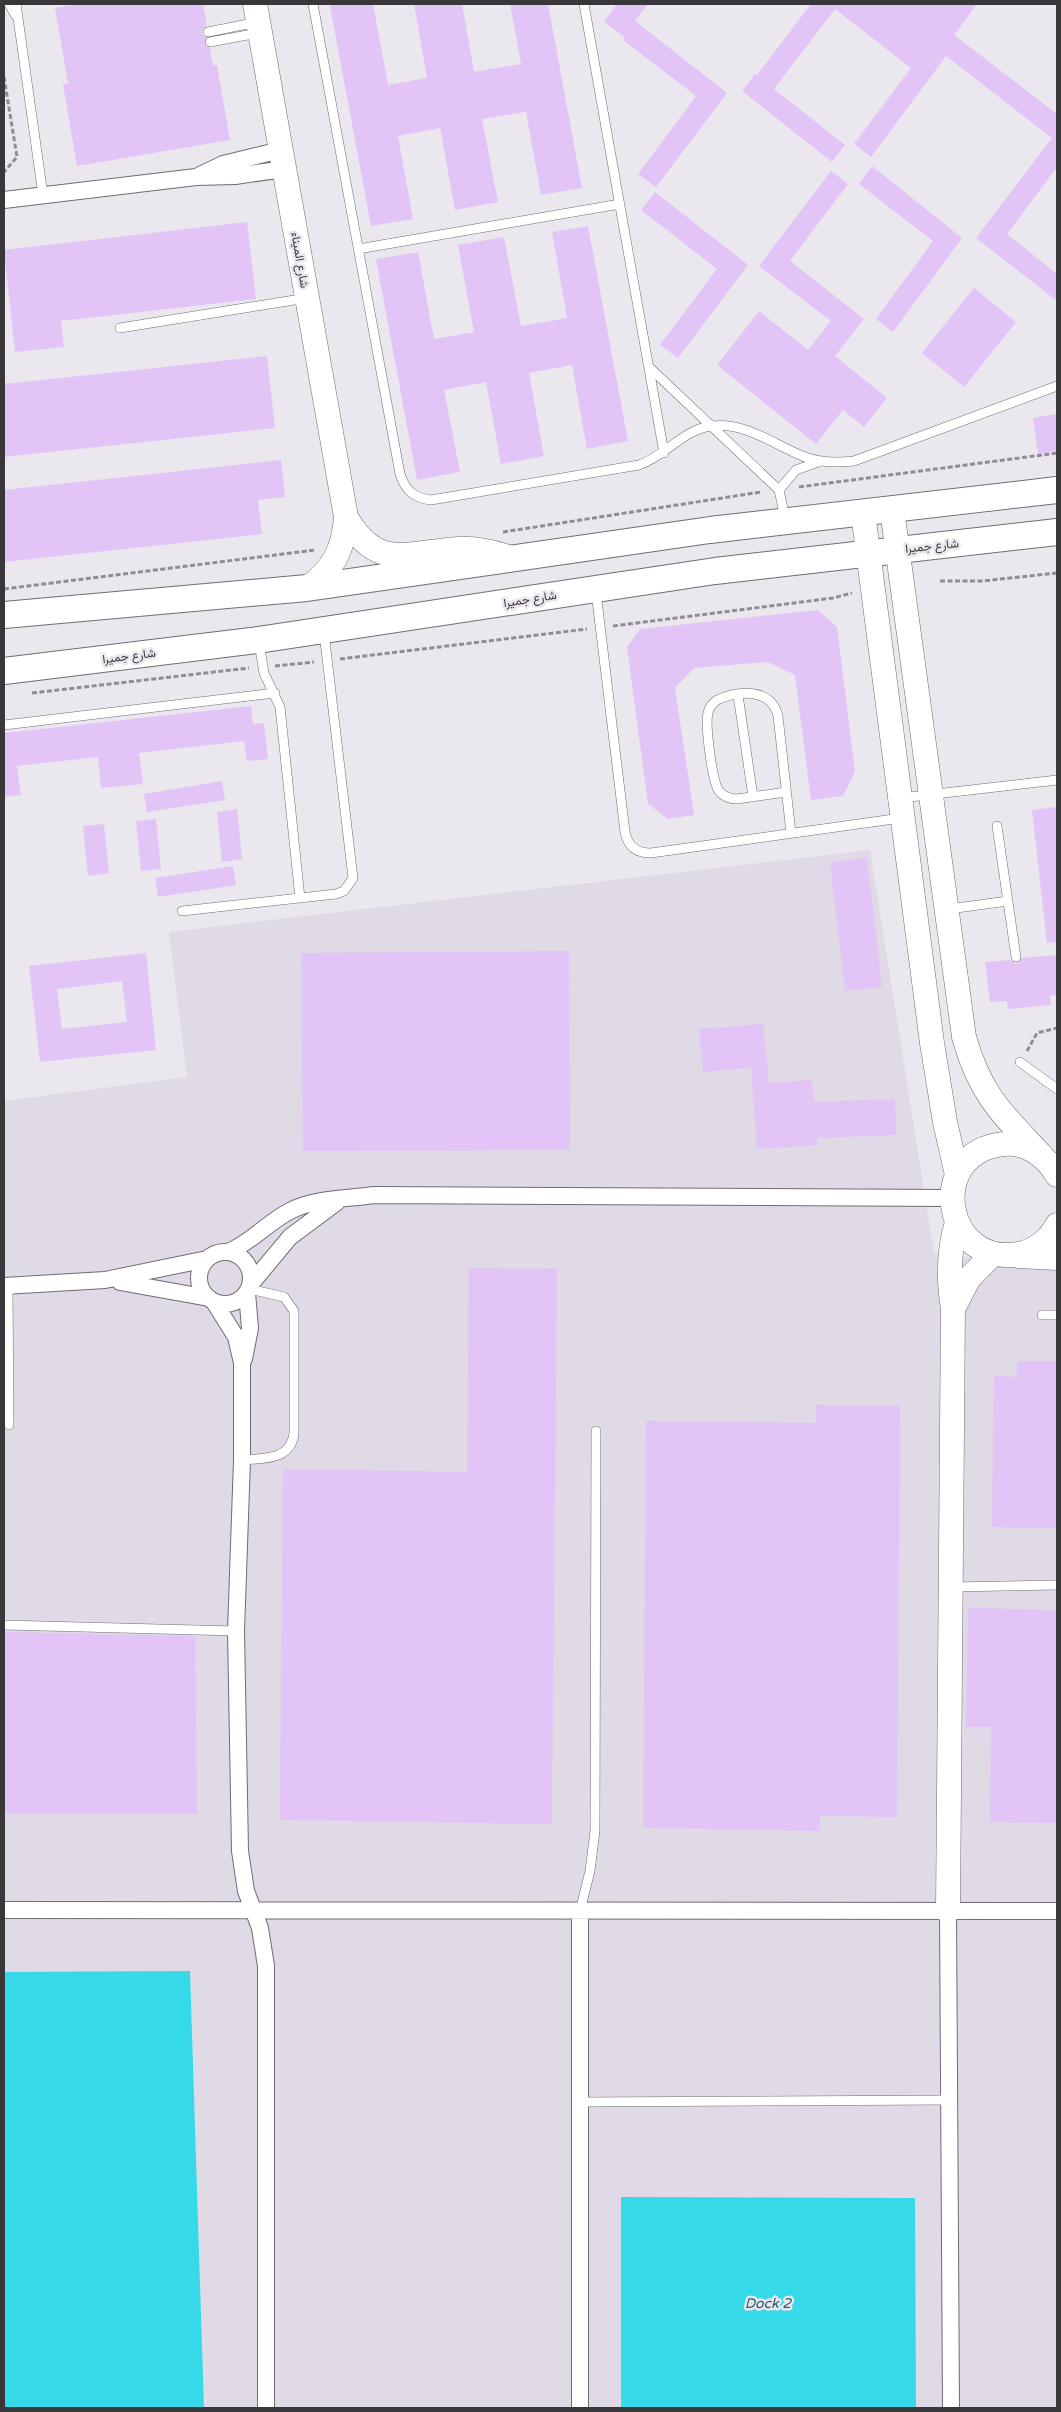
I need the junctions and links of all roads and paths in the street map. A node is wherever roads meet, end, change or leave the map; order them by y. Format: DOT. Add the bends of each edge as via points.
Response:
graph roads {
  1 [pos="8,4"];
  2 [pos="16,4"];
  3 [pos="313,4"];
  4 [pos="584,4"];
  5 [pos="17,19"];
  6 [pos="258,20"];
  7 [pos="208,32"];
  8 [pos="210,42"];
  9 [pos="4,77"];
  10 [pos="282,159"];
  11 [pos="4,172"];
  12 [pos="43,195"];
  13 [pos="4,200"];
  14 [pos="620,204"];
  15 [pos="358,249"];
  16 [pos="307,298"];
  17 [pos="120,328"];
  18 [pos="650,368"];
  19 [pos="1057,386"];
  20 [pos="711,426"];
  21 [pos="664,453"];
  22 [pos="1057,453"];
  23 [pos="821,462"];
  24 [pos="779,490"];
  25 [pos="1057,490"];
  26 [pos="892,510"];
  27 [pos="862,513"];
  28 [pos="346,517"];
  29 [pos="786,521"];
  30 [pos="498,532"];
  31 [pos="1057,532"];
  32 [pos="340,550"];
  33 [pos="897,550"];
  34 [pos="867,553"];
  35 [pos="513,558"];
  36 [pos="1057,573"];
  37 [pos="940,581"];
  38 [pos="871,587"];
  39 [pos="307,588"];
  40 [pos="4,589"];
  41 [pos="596,589"];
  42 [pos="4,615"];
  43 [pos="600,627"];
  44 [pos="324,630"];
  45 [pos="258,640"];
  46 [pos="328,660"];
  47 [pos="263,667"];
  48 [pos="4,671"];
  49 [pos="23,694"];
  50 [pos="275,694"];
  51 [pos="738,695"];
  52 [pos="4,725"];
  53 [pos="1057,780"];
  54 [pos="786,792"];
  55 [pos="930,795"];
  56 [pos="753,797"];
  57 [pos="900,808"];
  58 [pos="997,826"];
  59 [pos="791,833"];
  60 [pos="300,898"];
  61 [pos="1008,901"];
  62 [pos="946,909"];
  63 [pos="182,911"];
  64 [pos="1016,957"];
  65 [pos="1057,1028"];
  66 [pos="1020,1062"];
  67 [pos="1057,1089"];
  68 [pos="1053,1166"];
  69 [pos="957,1175"];
  70 [pos="952,1198"];
  71 [pos="339,1200"];
  72 [pos="956,1222"];
  73 [pos="1057,1225"];
  74 [pos="228,1252"];
  75 [pos="1002,1255"];
  76 [pos="1057,1258"];
  77 [pos="207,1259"];
  78 [pos="105,1280"];
  79 [pos="6,1286"];
  80 [pos="248,1289"];
  81 [pos="211,1300"];
  82 [pos="952,1309"];
  83 [pos="1042,1315"];
  84 [pos="1057,1315"];
  85 [pos="242,1364"];
  86 [pos="9,1425"];
  87 [pos="596,1432"];
  88 [pos="242,1460"];
  89 [pos="1057,1585"];
  90 [pos="950,1587"];
  91 [pos="4,1625"];
  92 [pos="236,1631"];
  93 [pos="4,1910"];
  94 [pos="253,1910"];
  95 [pos="580,1911"];
  96 [pos="948,1911"];
  97 [pos="1057,1911"];
  98 [pos="949,2100"];
  99 [pos="580,2102"];
  100 [pos="266,2408"];
  101 [pos="580,2408"];
  102 [pos="951,2408"];
  1 -- 5 [label="lane"];
  2 -- 5 [label="lane"];
  3 -- 15 [label="lane"];
  4 -- 14 [label="lane"];
  5 -- 12 [label="lane"];
  6 -- 7 [label="lane"];
  6 -- 8 [label="lane"];
  6 -- 10 [label="street, شارع الميناء"];
  9 -- 11 [label="path" via="17,157"];
  10 -- 12 [label="street" via="223,164 196,177"];
  10 -- 16 [label="street, شارع الميناء"];
  12 -- 13 [label="street"];
  14 -- 15 [label="lane"];
  14 -- 18 [label="lane"];
  15 -- 21 [label="lane" via="400,474 414,496 431,500 625,469"];
  16 -- 17 [label="lane"];
  16 -- 28 [label="street, شارع الميناء"];
  18 -- 20 [label="lane"];
  18 -- 21 [label="lane"];
  19 -- 23 [label="lane" via="870,457"];
  20 -- 21 [label="lane" via="686,435"];
  20 -- 23 [label="lane" via="741,428"];
  20 -- 24 [label="lane"];
  22 -- 24 [label="path"];
  23 -- 24 [label="lane" via="796,470"];
  24 -- 29 [label="lane"];
  24 -- 30 [label="path"];
  25 -- 26 [label="main road"];
  26 -- 27 [label="main road"];
  26 -- 33 [label="street"];
  27 -- 29 [label="main road"];
  27 -- 34 [label="street"];
  28 -- 32 [label="street"];
  28 -- 35 [label="street" via="362,540 388,554 405,556 471,549"];
  29 -- 35 [label="main road"];
  31 -- 33 [label="main road, شارع جميرا"];
  32 -- 39 [label="street" via="327,572"];
  32 -- 40 [label="path" via="320,549"];
  33 -- 34 [label="main road, شارع جميرا"];
  33 -- 55 [label="street"];
  34 -- 38 [label="street"];
  34 -- 41 [label="main road, شارع جميرا"];
  35 -- 39 [label="main road"];
  36 -- 37 [label="path" via="982,581"];
  38 -- 43 [label="path" via="833,598"];
  38 -- 57 [label="street"];
  39 -- 42 [label="main road"];
  41 -- 43 [label="lane"];
  41 -- 44 [label="main road, شارع جميرا"];
  43 -- 46 [label="path"];
  43 -- 59 [label="lane" via="625,832 630,846 651,853"];
  44 -- 45 [label="main road, شارع جميرا"];
  44 -- 46 [label="lane"];
  45 -- 47 [label="lane"];
  45 -- 48 [label="main road, شارع جميرا"];
  46 -- 47 [label="path"];
  46 -- 60 [label="lane" via="353,878 344,891"];
  47 -- 49 [label="path"];
  47 -- 50 [label="lane"];
  50 -- 52 [label="lane"];
  50 -- 60 [label="lane" via="280,707"];
  51 -- 54 [label="lane" via="762,695 777,709"];
  51 -- 56 [label="lane"];
  51 -- 56 [label="lane" via="717,700 709,710 714,778 719,790 730,799"];
  53 -- 55 [label="lane"];
  54 -- 56 [label="lane"];
  54 -- 59 [label="lane"];
  55 -- 57 [label="lane"];
  55 -- 62 [label="street"];
  57 -- 59 [label="lane"];
  57 -- 69 [label="street" via="940,1096"];
  58 -- 61 [label="lane"];
  60 -- 63 [label="lane"];
  61 -- 62 [label="lane"];
  61 -- 64 [label="lane"];
  62 -- 68 [label="street" via="964,1037 971,1062 993,1103"];
  65 -- 66 [label="path" via="1037,1033"];
  66 -- 67 [label="lane"];
  68 -- 69 [label="street" via="1018,1145 994,1145 979,1151"];
  69 -- 70 [label="street"];
  70 -- 71 [label="street" via="392,1194"];
  70 -- 72 [label="street"];
  71 -- 74 [label="street" via="322,1201 289,1211 248,1242"];
  71 -- 80 [label="street" via="290,1237"];
  72 -- 75 [label="street" via="978,1247"];
  72 -- 82 [label="street" via="948,1274"];
  73 -- 75 [label="street" via="1045,1242 1029,1251"];
  74 -- 77 [label="street" via="213,1254"];
  74 -- 80 [label="street" via="237,1254 249,1267"];
  75 -- 76 [label="street"];
  75 -- 82 [label="street" via="968,1278"];
  77 -- 78 [label="street"];
  77 -- 81 [label="street" via="199,1274 202,1291"];
  78 -- 79 [label="street"];
  78 -- 81 [label="street"];
  79 -- 86 [label="lane"];
  80 -- 81 [label="street" via="232,1303"];
  80 -- 85 [label="street" via="250,1328"];
  80 -- 88 [label="lane" via="284,1297 294,1311 294,1434 290,1447 280,1456"];
  81 -- 85 [label="street" via="236,1337"];
  82 -- 90 [label="street"];
  83 -- 84 [label="lane"];
  85 -- 88 [label="street"];
  87 -- 95 [label="lane" via="595,1831"];
  88 -- 92 [label="street"];
  89 -- 90 [label="lane"];
  90 -- 96 [label="street"];
  91 -- 92 [label="lane"];
  92 -- 94 [label="street" via="240,1851 246,1891"];
  93 -- 94 [label="street"];
  94 -- 95 [label="street"];
  94 -- 100 [label="street" via="262,1937 266,1966"];
  95 -- 96 [label="street"];
  95 -- 99 [label="street"];
  96 -- 97 [label="street"];
  96 -- 98 [label="street"];
  98 -- 99 [label="lane"];
  98 -- 102 [label="street"];
  99 -- 101 [label="street"];
}
